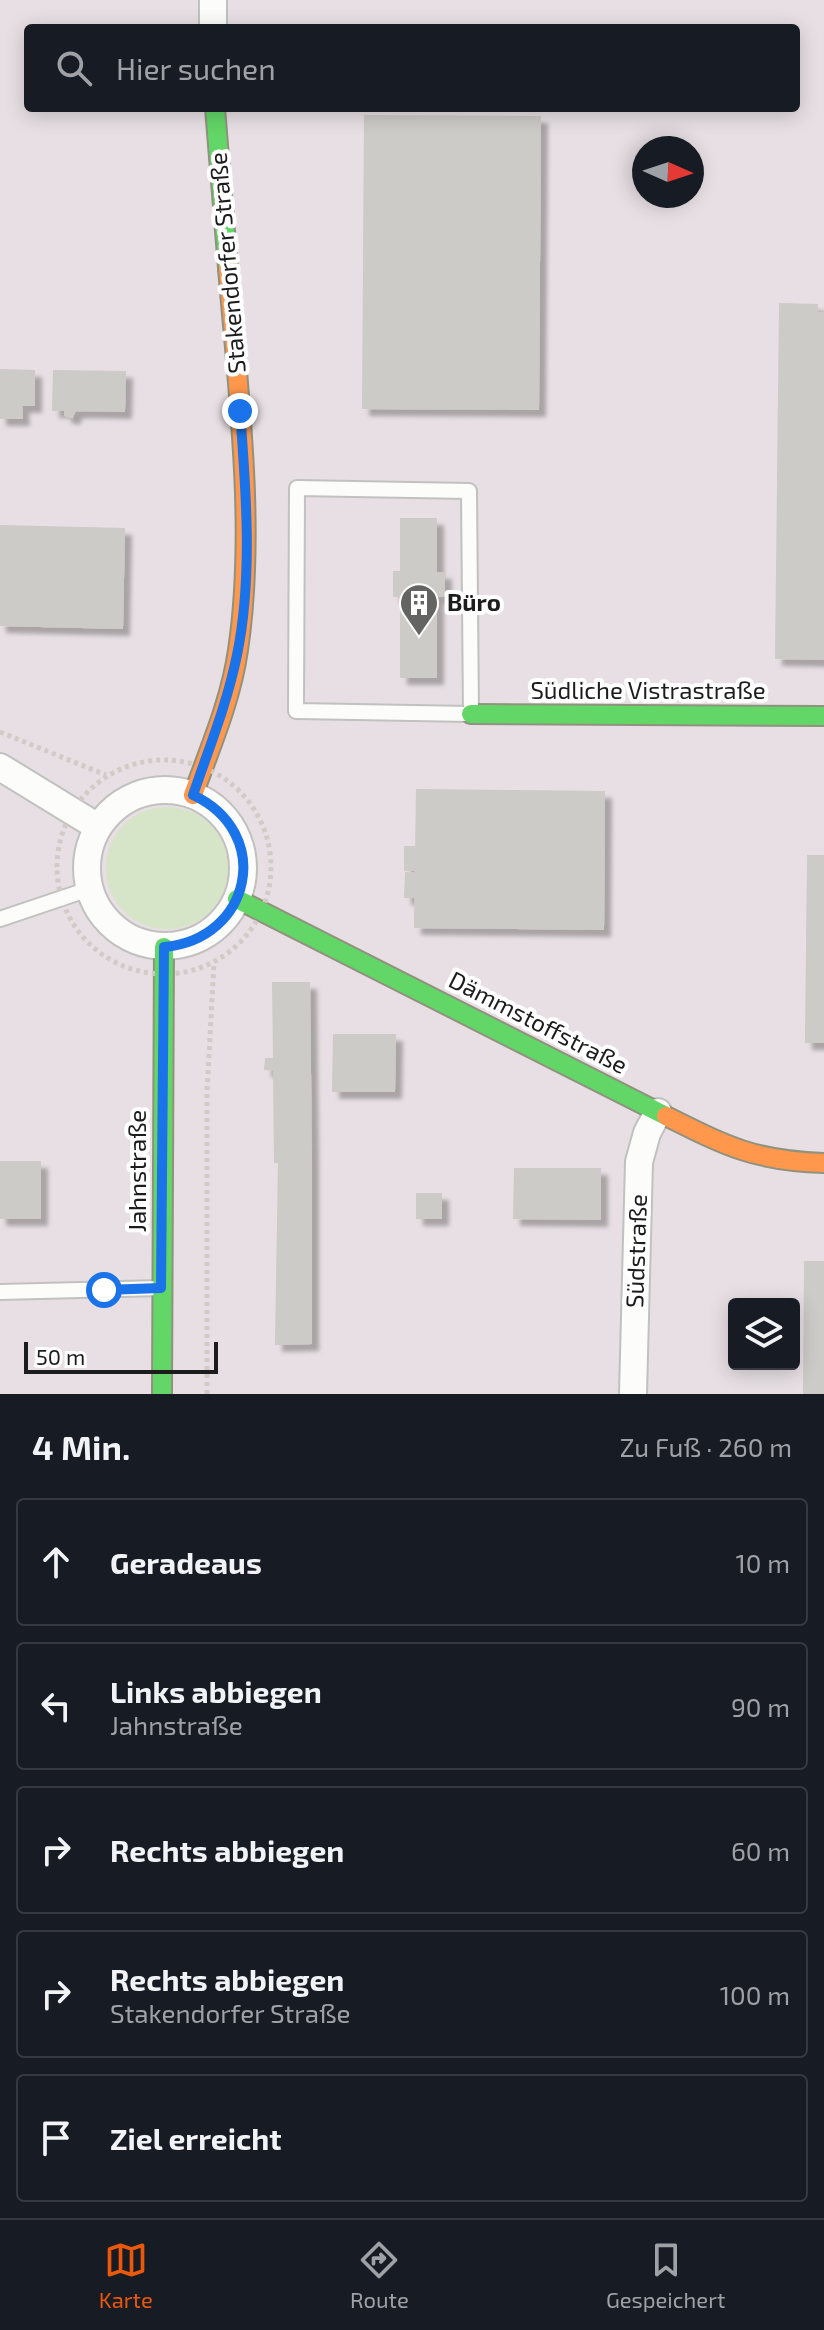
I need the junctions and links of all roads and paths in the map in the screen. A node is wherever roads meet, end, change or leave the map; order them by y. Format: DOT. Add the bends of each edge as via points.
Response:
graph roads {
  1 [pos="213,0"];
  2 [pos="213,24"];
  3 [pos="215,112"];
  4 [pos="471,714"];
  5 [pos="824,716"];
  6 [pos="0,732"];
  7 [pos="0,767"];
  8 [pos="203,769"];
  9 [pos="107,775"];
  10 [pos="193,795"];
  11 [pos="72,811"];
  12 [pos="98,827"];
  13 [pos="89,889"];
  14 [pos="62,898"];
  15 [pos="237,899"];
  16 [pos="262,910"];
  17 [pos="0,919"];
  18 [pos="164,947"];
  19 [pos="214,963"];
  20 [pos="164,975"];
  21 [pos="658,1112"];
  22 [pos="824,1163"];
  23 [pos="161,1288"];
  24 [pos="0,1292"];
  25 [pos="162,1394"];
  26 [pos="207,1394"];
  27 [pos="633,1394"];
  1 -- 2 [label="street"];
  3 -- 8 [label="street, Stakendorfer Straße" via="242,437 244,576 238,651"];
  4 -- 4 [label="lane, Südliche Vistrastraße" via="296,711 297,488 469,491"];
  4 -- 5 [label="street, Südliche Vistrastraße"];
  6 -- 9 [label="path"];
  7 -- 11 [label="street"];
  8 -- 9 [label="path" via="151,760"];
  8 -- 10 [label="street, Stakendorfer Straße"];
  8 -- 16 [label="path" via="235,788 259,817 271,854"];
  9 -- 11 [label="path"];
  10 -- 12 [label="street" via="147,792 119,805"];
  10 -- 15 [label="street" via="227,819 240,844 244,872"];
  11 -- 12 [label="street"];
  11 -- 14 [label="path" via="61,841"];
  12 -- 13 [label="street" via="88,857"];
  13 -- 14 [label="lane"];
  13 -- 18 [label="street" via="117,931"];
  14 -- 17 [label="lane"];
  14 -- 20 [label="path" via="77,929 101,953 131,969"];
  15 -- 16 [label="street, Dämmstoffstraße"];
  15 -- 18 [label="street" via="208,935"];
  16 -- 19 [label="path" via="246,937"];
  16 -- 21 [label="street, Dämmstoffstraße"];
  18 -- 20 [label="street, Jahnstraße"];
  19 -- 20 [label="path"];
  19 -- 26 [label="path" via="207,1092"];
  20 -- 23 [label="street, Jahnstraße"];
  21 -- 22 [label="street, Dämmstoffstraße" via="755,1158"];
  21 -- 27 [label="street, Südstraße" via="639,1162"];
  23 -- 24 [label="lane"];
  23 -- 25 [label="street, Jahnstraße"];
}
